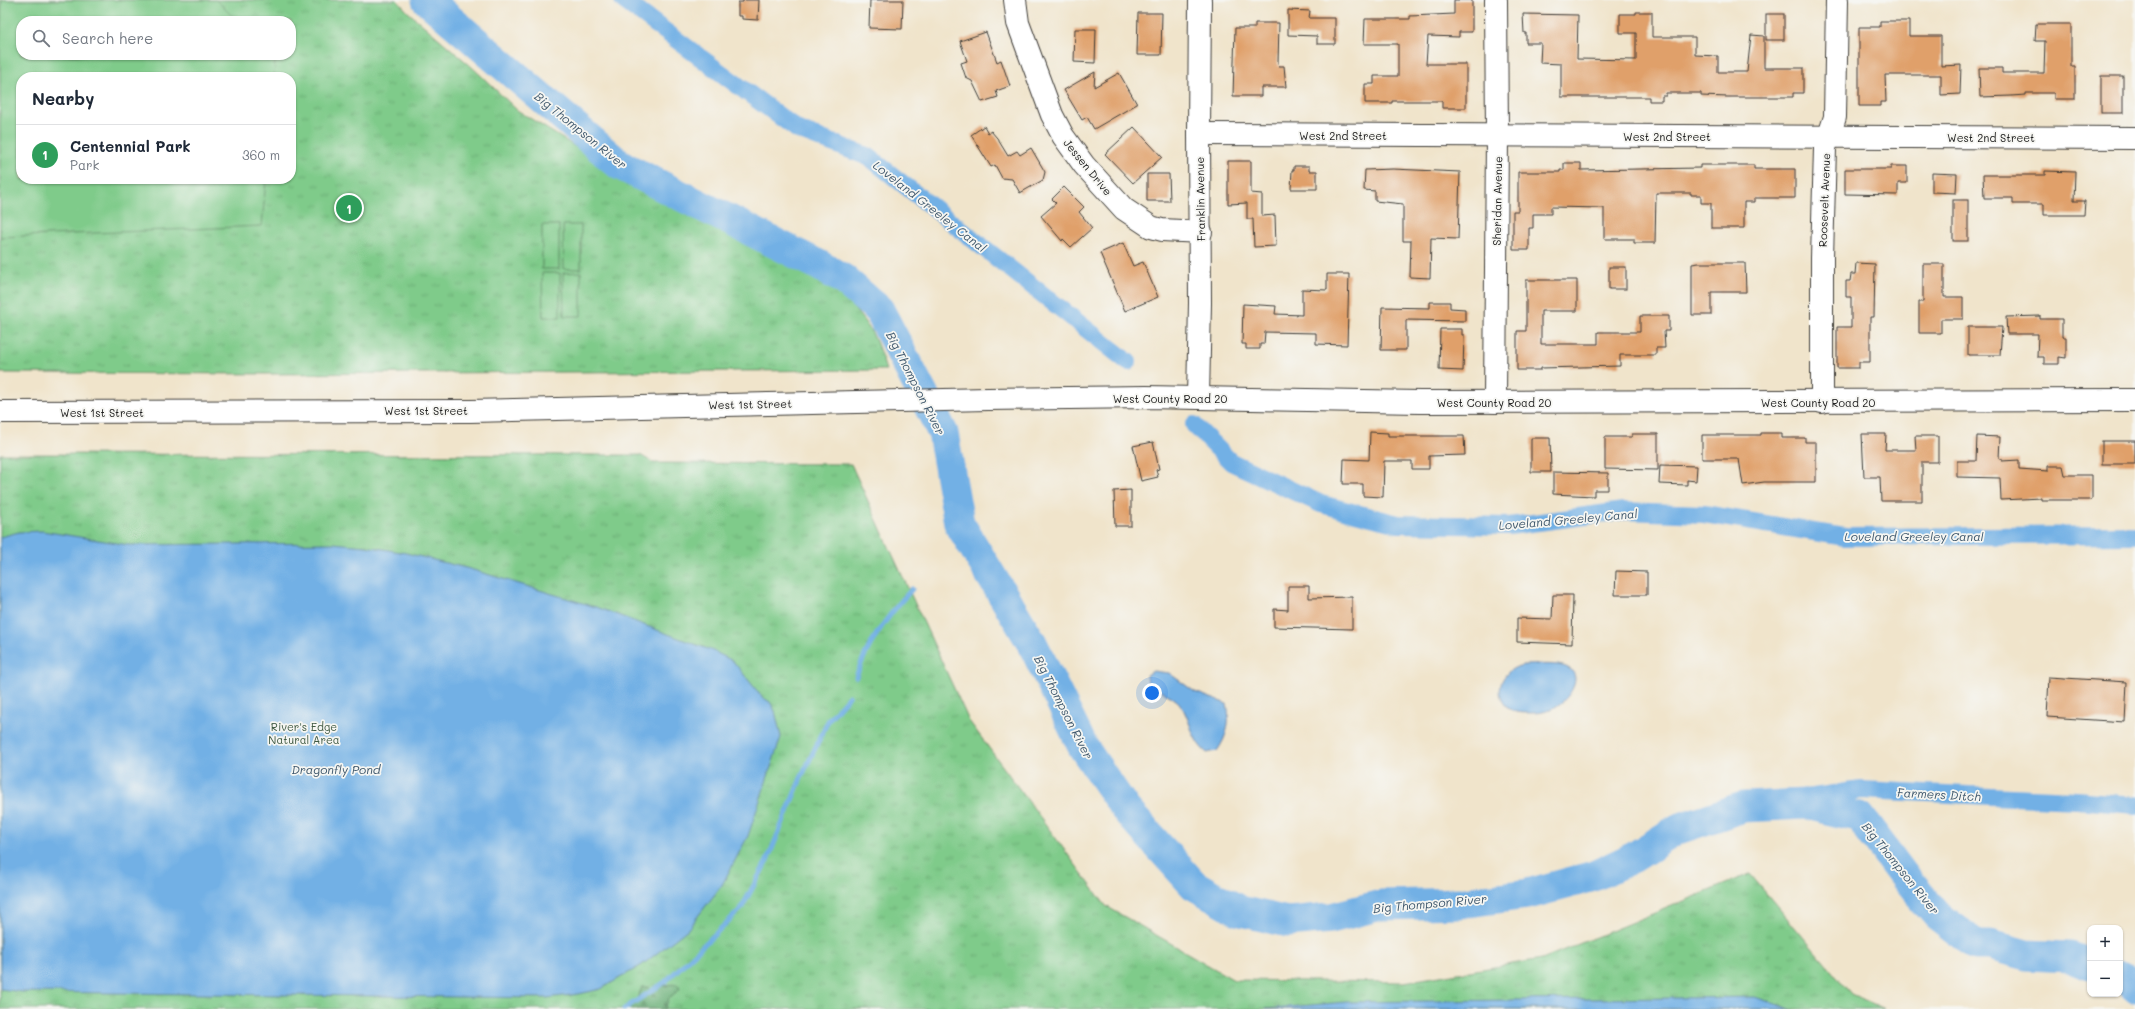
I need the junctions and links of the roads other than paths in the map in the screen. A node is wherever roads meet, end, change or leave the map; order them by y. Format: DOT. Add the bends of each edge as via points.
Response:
graph roads {
  1 [pos="1015,0"];
  2 [pos="1200,0"];
  3 [pos="1496,0"];
  4 [pos="1837,0"];
  5 [pos="1199,134"];
  6 [pos="1498,135"];
  7 [pos="1828,137"];
  8 [pos="2135,138"];
  9 [pos="1201,232"];
  10 [pos="1198,397"];
  11 [pos="2135,400"];
  12 [pos="852,402"];
  13 [pos="1495,402"];
  14 [pos="1822,402"];
  15 [pos="0,412"];
  1 -- 9 [label="street, Jessen Drive" via="1018,23 1052,115 1063,136 1084,165 1124,209 1150,227"];
  2 -- 5 [label="street, Franklin Avenue"];
  3 -- 6 [label="street, Sheridan Avenue"];
  4 -- 7 [label="street, Roosevelt Avenue" via="1835,117"];
  5 -- 6 [label="street, West 2nd Street"];
  5 -- 9 [label="street, Franklin Avenue"];
  6 -- 7 [label="street, West 2nd Street"];
  6 -- 13 [label="street, Sheridan Avenue"];
  7 -- 8 [label="street, West 2nd Street"];
  7 -- 14 [label="street, Roosevelt Avenue" via="1825,148 1822,258"];
  9 -- 10 [label="street, Franklin Avenue"];
  10 -- 12 [label="street, West County Road 20"];
  10 -- 13 [label="street, West County Road 20" via="1372,402"];
  11 -- 14 [label="street, West County Road 20"];
  12 -- 15 [label="street, West 1st Street" via="470,410"];
  13 -- 14 [label="street, West County Road 20"];
}
